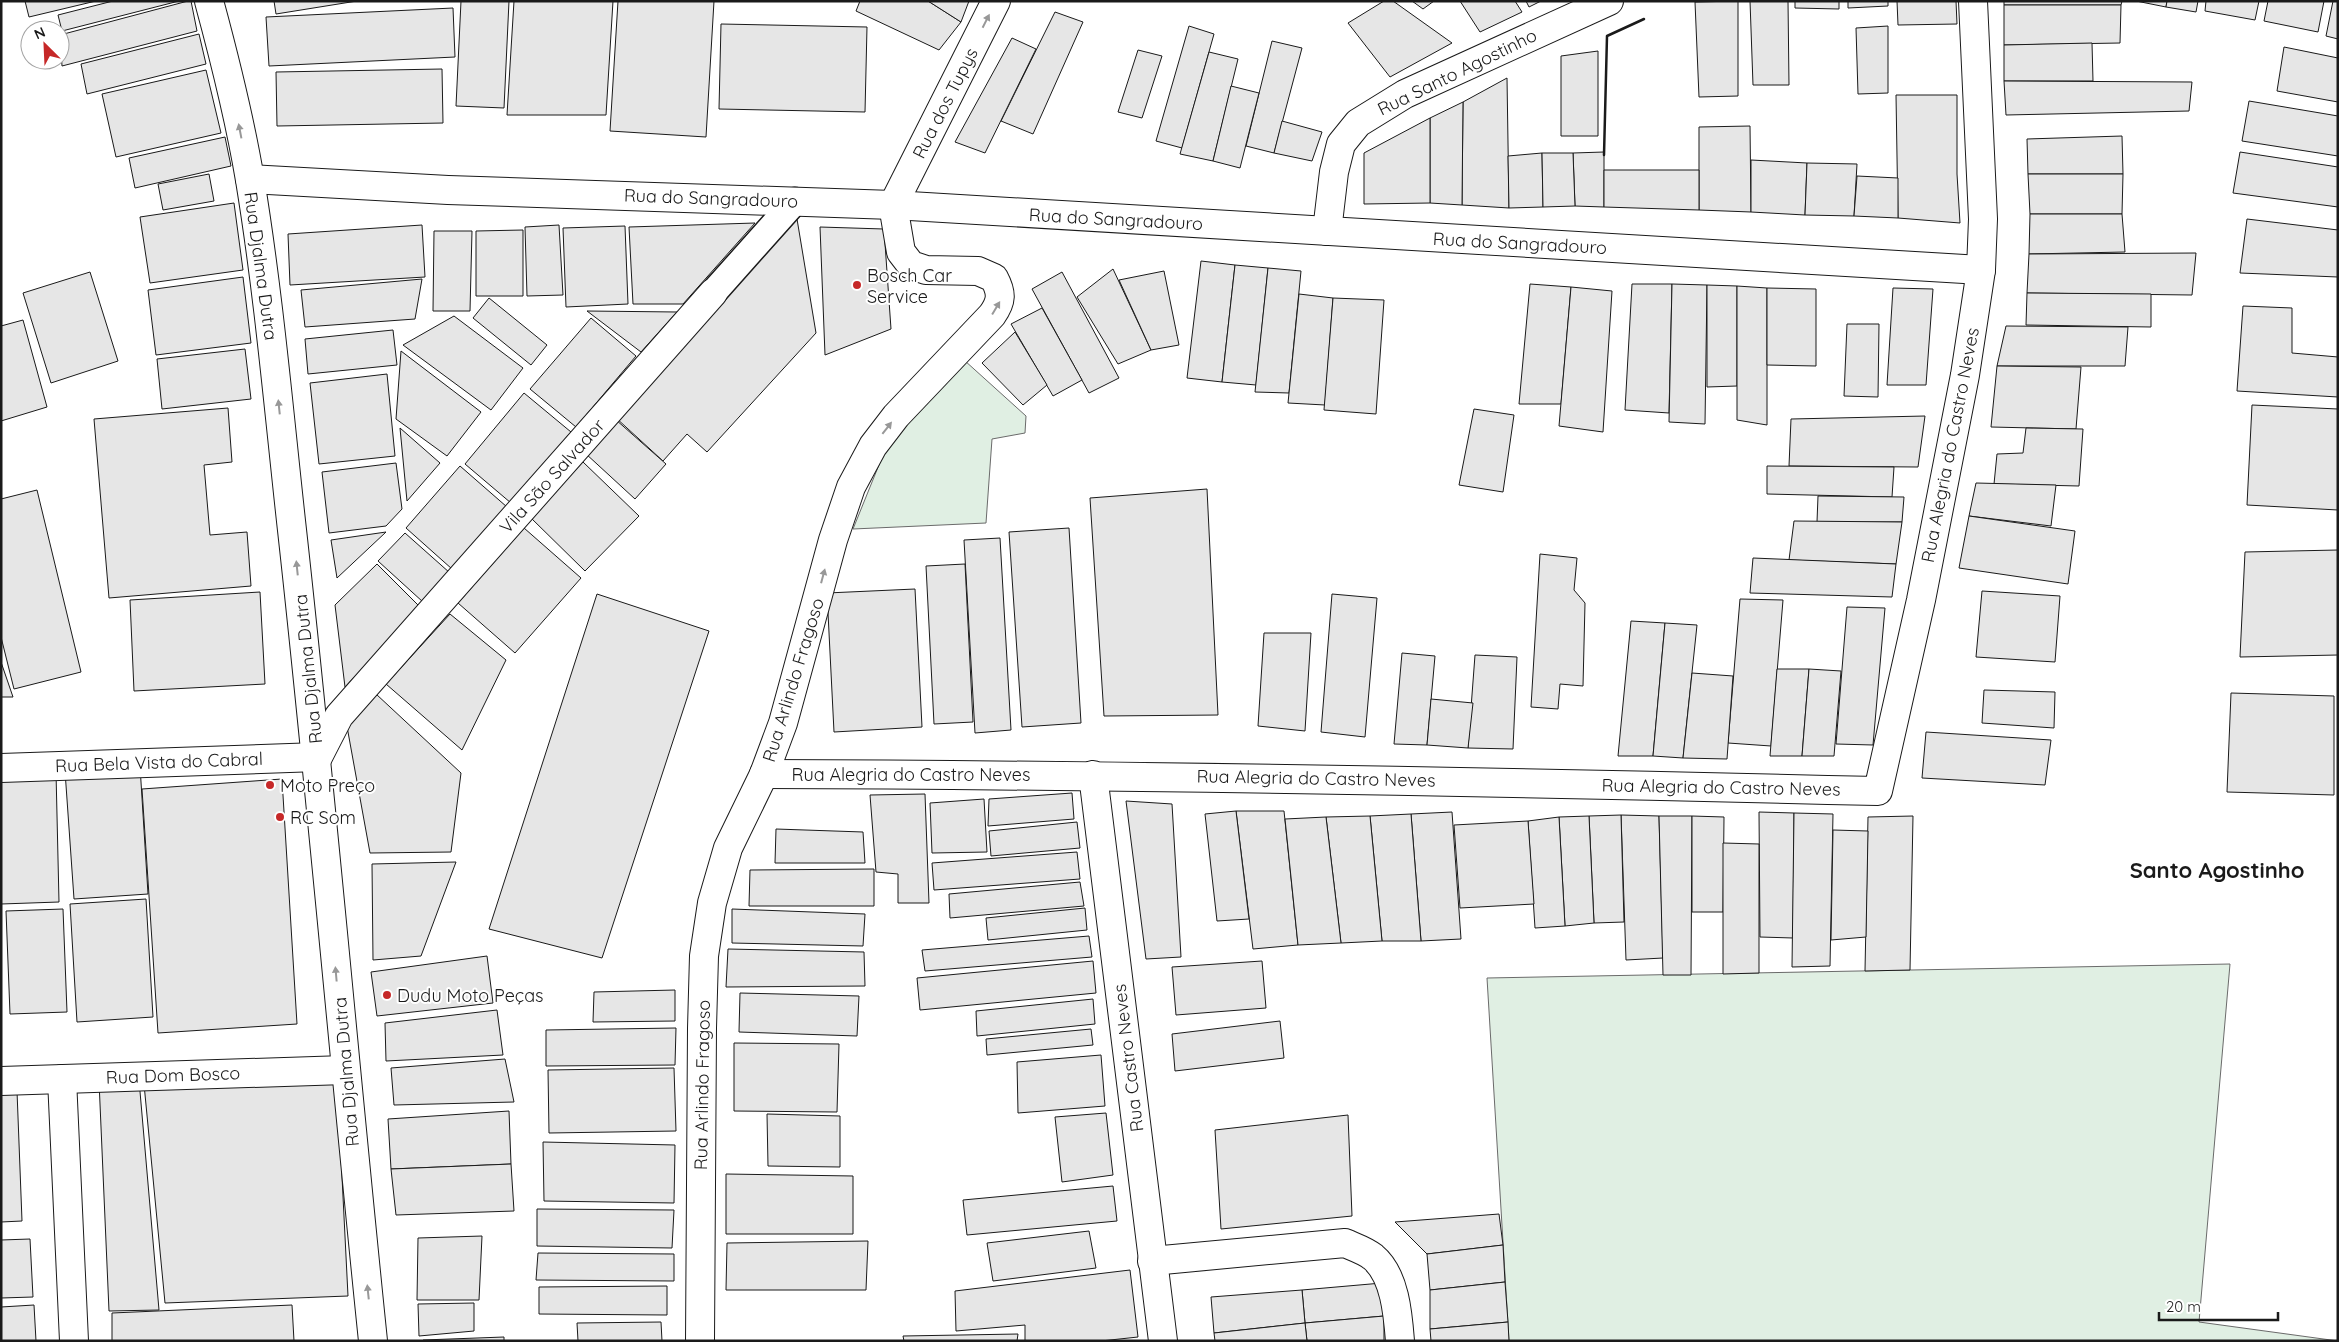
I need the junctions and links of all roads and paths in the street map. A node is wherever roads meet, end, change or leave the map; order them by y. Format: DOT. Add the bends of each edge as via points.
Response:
graph roads {
  1 [pos="209,1"];
  2 [pos="996,1"];
  3 [pos="1609,1"];
  4 [pos="1973,1"];
  5 [pos="250,179"];
  6 [pos="795,201"];
  7 [pos="893,205"];
  8 [pos="1327,231"];
  9 [pos="1981,270"];
  10 [pos="713,293"];
  11 [pos="318,757"];
  12 [pos="1,768"];
  13 [pos="764,774"];
  14 [pos="1093,775"];
  15 [pos="345,1070"];
  16 [pos="62,1079"];
  17 [pos="1,1081"];
  18 [pos="1152,1261"];
  19 [pos="74,1341"];
  20 [pos="373,1341"];
  21 [pos="700,1341"];
  22 [pos="1163,1341"];
  23 [pos="1400,1341"];
  5 -- 1 [label="street, Rua Djalma Dutra, one-way"];
  7 -- 2 [label="street, Rua dos Tupys, one-way"];
  3 -- 8 [label="street, Rua Santo Agostinho" via="1405,94 1358,123 1341,144"];
  4 -- 9 [label="street, Rua Alegria do Castro Neves" via="1982,219"];
  5 -- 6 [label="street, Rua do Sangradouro" via="448,190"];
  11 -- 5 [label="street, Rua Djalma Dutra, one-way"];
  6 -- 7 [label="street, Rua do Sangradouro"];
  6 -- 10 [label="street, Vila São Salvador"];
  7 -- 8 [label="street, Rua do Sangradouro"];
  13 -- 7 [label="street, Rua Arlindo Fragoso, one-way" via="797,678 833,540 851,487 873,446 896,416 992,316 1000,303 1000,291 994,278 978,271 926,270 911,265 901,252"];
  8 -- 9 [label="street, Rua do Sangradouro"];
  9 -- 14 [label="street, Rua Alegria do Castro Neves" via="1921,600 1878,790"];
  10 -- 11 [label="street, Vila São Salvador" via="339,716"];
  11 -- 12 [label="street, Rua Bela Vista do Cabral"];
  15 -- 11 [label="street, Rua Djalma Dutra, one-way"];
  13 -- 14 [label="street, Rua Alegria do Castro Neves"];
  13 -- 21 [label="street, Rua Arlindo Fragoso" via="728,848 712,903 704,956"];
  14 -- 18 [label="street, Rua Castro Neves"];
  15 -- 16 [label="street, Rua Dom Bosco"];
  20 -- 15 [label="street, Rua Djalma Dutra, one-way"];
  16 -- 17 [label="street, Rua Dom Bosco"];
  16 -- 19 [label="street"];
  18 -- 22 [label="street, Rua Castro Neves"];
  18 -- 23 [label="street" via="1345,1243 1374,1257 1391,1284 1398,1312"];
}
